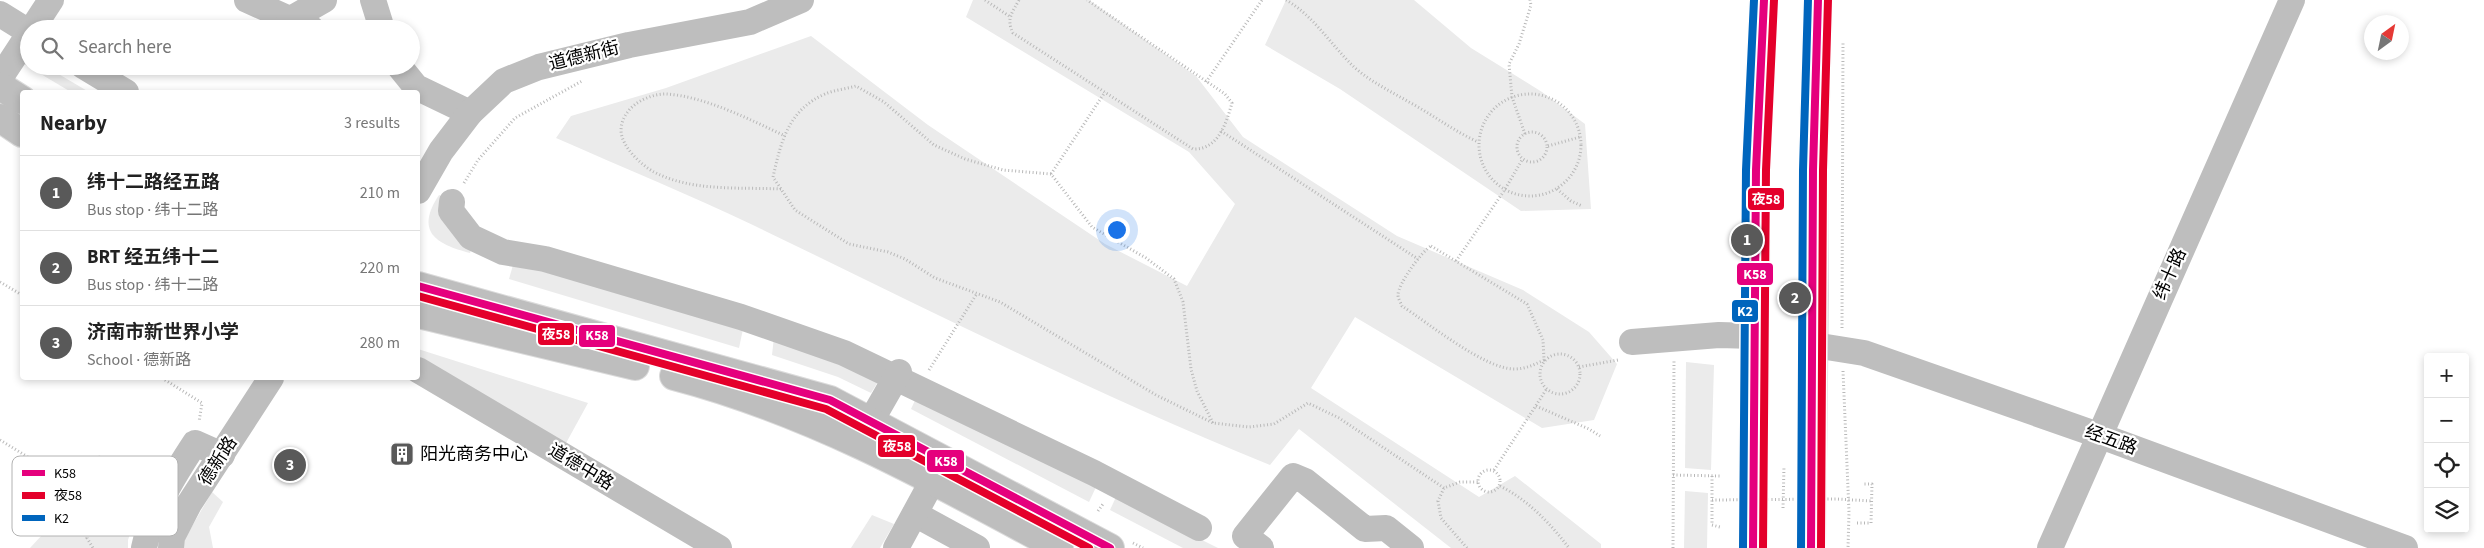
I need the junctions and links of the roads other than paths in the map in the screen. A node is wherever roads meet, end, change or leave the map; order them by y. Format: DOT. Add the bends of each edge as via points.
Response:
graph roads {
  1 [pos="51,0"];
  2 [pos="246,0"];
  3 [pos="324,0"];
  4 [pos="373,0"];
  5 [pos="801,0"];
  6 [pos="1764,0"];
  7 [pos="1818,0"];
  8 [pos="2292,0"];
  9 [pos="0,14"];
  10 [pos="38,20"];
  11 [pos="291,20"];
  12 [pos="304,20"];
  13 [pos="379,20"];
  14 [pos="20,27"];
  15 [pos="20,47"];
  16 [pos="98,75"];
  17 [pos="406,75"];
  18 [pos="0,78"];
  19 [pos="0,86"];
  20 [pos="123,90"];
  21 [pos="20,99"];
  22 [pos="470,113"];
  23 [pos="0,118"];
  24 [pos="20,132"];
  25 [pos="420,188"];
  26 [pos="452,202"];
  27 [pos="420,287"];
  28 [pos="420,314"];
  29 [pos="1754,336"];
  30 [pos="1632,342"];
  31 [pos="1814,345"];
  32 [pos="420,371"];
  33 [pos="904,379"];
  34 [pos="270,380"];
  35 [pos="871,421"];
  36 [pos="2098,435"];
  37 [pos="222,455"];
  38 [pos="178,470"];
  39 [pos="933,480"];
  40 [pos="915,514"];
  41 [pos="178,525"];
  42 [pos="1198,528"];
  43 [pos="718,548"];
  44 [pos="896,548"];
  45 [pos="977,548"];
  46 [pos="1059,548"];
  47 [pos="1110,548"];
  48 [pos="1261,548"];
  49 [pos="1411,548"];
  50 [pos="1753,548"];
  51 [pos="1811,548"];
  52 [pos="2050,548"];
  53 [pos="2405,548"];
  1 -- 10 [label="street"];
  2 -- 11 [label="street"];
  3 -- 12 [label="street"];
  4 -- 13 [label="street"];
  5 -- 22 [label="street, 道德新街" via="750,22 629,45 539,67 504,81"];
  6 -- 29 [label="main road" via="1756,170"];
  7 -- 31 [label="main road" via="1813,170"];
  8 -- 36 [label="street, 纬十路"];
  9 -- 14 [label="street"];
  15 -- 18 [label="street"];
  16 -- 20 [label="street"];
  17 -- 22 [label="street" via="416,87"];
  19 -- 21 [label="main road"];
  22 -- 25 [label="street, 道德新街" via="441,151"];
  23 -- 24 [label="main road"];
  26 -- 33 [label="street" via="451,211 471,237 503,252 545,259 741,317"];
  27 -- 35 [label="main road" via="830,400"];
  28 -- 39 [label="main road" via="584,352 752,400 860,443"];
  29 -- 30 [label="street" via="1719,335"];
  29 -- 50 [label="main road"];
  31 -- 36 [label="street, 经五路" via="1864,353"];
  31 -- 51 [label="main road"];
  32 -- 43 [label="street, 道德中路"];
  33 -- 35 [label="street"];
  33 -- 42 [label="street"];
  34 -- 37 [label="street, 德新路"];
  35 -- 47 [label="main road"];
  36 -- 52 [label="street, 纬十路"];
  36 -- 53 [label="street, 经五路"];
  37 -- 38 [label="street" via="195,442"];
  37 -- 41 [label="street, 德新路"];
  39 -- 40 [label="street"];
  39 -- 46 [label="main road"];
  40 -- 44 [label="street"];
  40 -- 45 [label="street"];
  48 -- 49 [label="street" via="1245,536 1293,476 1365,529 1386,528"];
}
